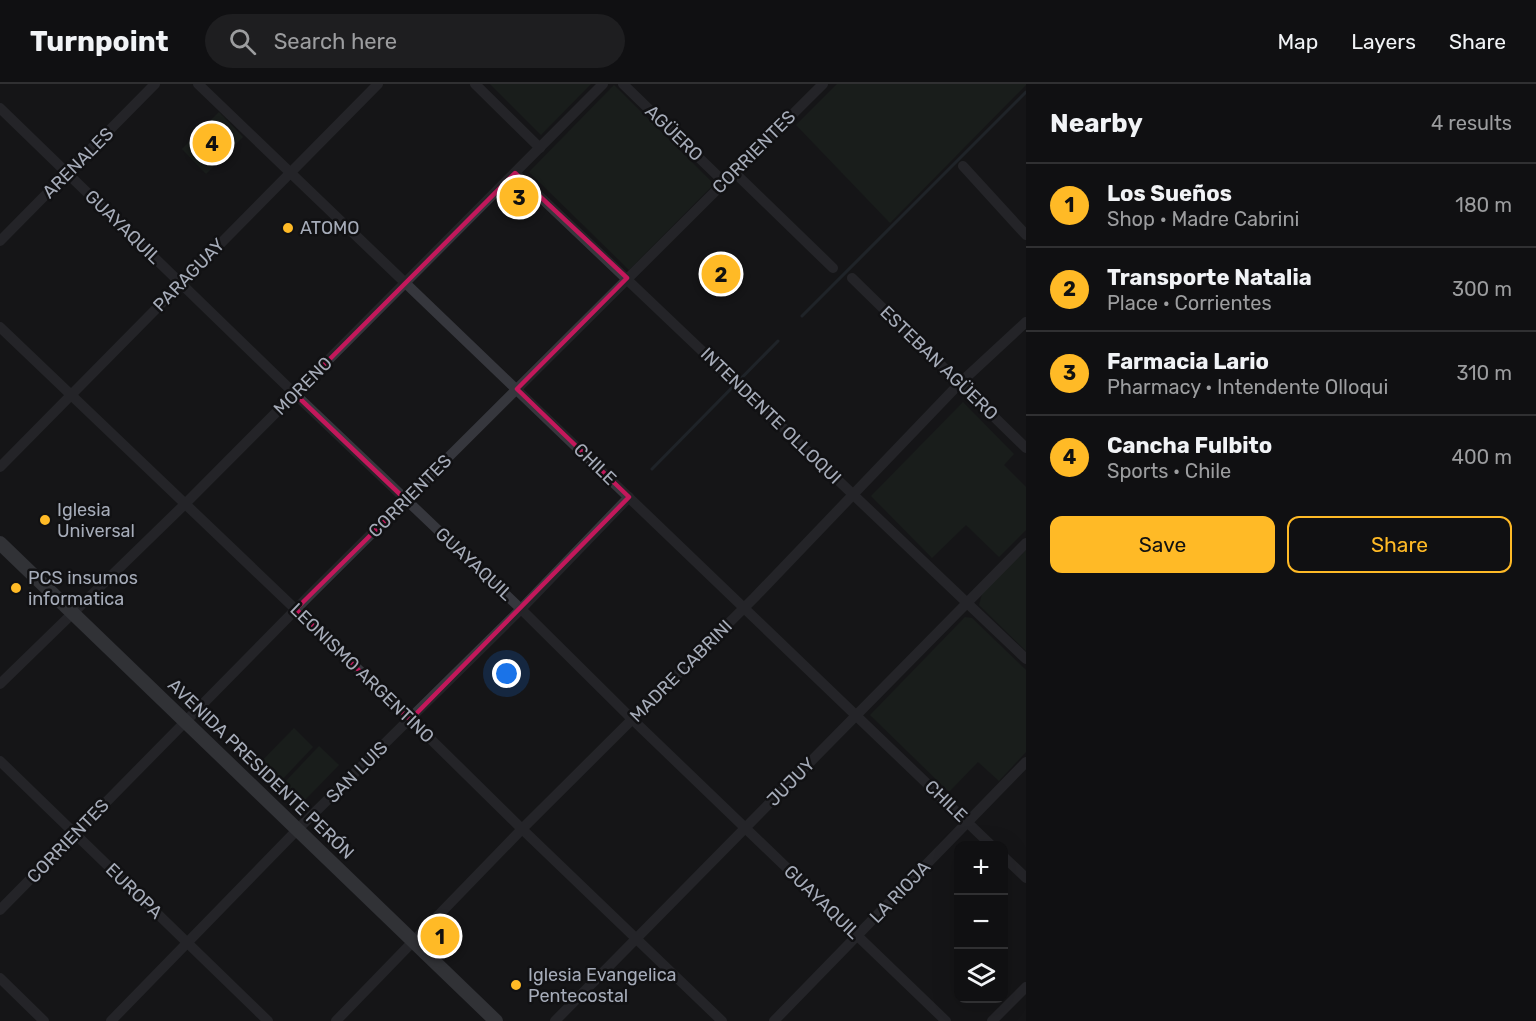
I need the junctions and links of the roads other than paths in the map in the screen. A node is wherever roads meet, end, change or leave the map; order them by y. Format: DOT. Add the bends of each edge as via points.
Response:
graph roads {
  1 [pos="155,84"];
  2 [pos="198,84"];
  3 [pos="378,84"];
  4 [pos="475,84"];
  5 [pos="603,84"];
  6 [pos="623,84"];
  7 [pos="823,84"];
  8 [pos="0,108"];
  9 [pos="540,148"];
  10 [pos="963,166"];
  11 [pos="290,172"];
  12 [pos="515,172"];
  13 [pos="734,172"];
  14 [pos="68,173"];
  15 [pos="724,182"];
  16 [pos="1026,235"];
  17 [pos="0,241"];
  18 [pos="833,268"];
  19 [pos="627,278"];
  20 [pos="852,278"];
  21 [pos="405,283"];
  22 [pos="181,284"];
  23 [pos="1026,322"];
  24 [pos="0,327"];
  25 [pos="959,384"];
  26 [pos="517,389"];
  27 [pos="295,394"];
  28 [pos="71,395"];
  29 [pos="1026,448"];
  30 [pos="0,467"];
  31 [pos="854,494"];
  32 [pos="629,497"];
  33 [pos="406,500"];
  34 [pos="184,505"];
  35 [pos="0,543"];
  36 [pos="1026,543"];
  37 [pos="966,604"];
  38 [pos="744,608"];
  39 [pos="296,609"];
  40 [pos="521,609"];
  41 [pos="73,613"];
  42 [pos="1026,659"];
  43 [pos="0,684"];
  44 [pos="857,715"];
  45 [pos="410,720"];
  46 [pos="633,720"];
  47 [pos="186,722"];
  48 [pos="0,761"];
  49 [pos="1026,762"];
  50 [pos="968,822"];
  51 [pos="746,827"];
  52 [pos="298,829"];
  53 [pos="522,829"];
  54 [pos="74,833"];
  55 [pos="987,841"];
  56 [pos="1008,861"];
  57 [pos="1026,878"];
  58 [pos="0,910"];
  59 [pos="857,936"];
  60 [pos="637,937"];
  61 [pos="413,941"];
  62 [pos="188,943"];
  63 [pos="0,978"];
  64 [pos="1026,987"];
  65 [pos="44,1021"];
  66 [pos="111,1021"];
  67 [pos="268,1021"];
  68 [pos="336,1021"];
  69 [pos="496,1021"];
  70 [pos="555,1021"];
  71 [pos="722,1021"];
  72 [pos="774,1021"];
  73 [pos="946,1021"];
  74 [pos="992,1021"];
  1 -- 14 [label="street, ARENALES"];
  2 -- 11 [label="street, CHILE"];
  3 -- 11 [label="street, PARAGUAY"];
  4 -- 9 [label="street"];
  5 -- 9 [label="street, MORENO"];
  6 -- 15 [label="street, AGÜERO"];
  7 -- 13 [label="street, CORRIENTES"];
  8 -- 14 [label="street, GUAYAQUIL"];
  9 -- 12 [label="street, MORENO"];
  10 -- 16 [label="street"];
  11 -- 21 [label="street, CHILE"];
  11 -- 22 [label="street, PARAGUAY"];
  12 -- 19 [label="street, INTENDENTE OLLOQUI"];
  12 -- 21 [label="street, MORENO"];
  13 -- 15 [label="street, CORRIENTES"];
  13 -- 18 [label="street"];
  14 -- 17 [label="street, ARENALES"];
  14 -- 22 [label="street, GUAYAQUIL"];
  15 -- 19 [label="street, CORRIENTES"];
  19 -- 26 [label="street, CORRIENTES"];
  19 -- 31 [label="street, INTENDENTE OLLOQUI"];
  20 -- 25 [label="street, ESTEBAN AGÜERO"];
  21 -- 26 [label="street, CHILE"];
  21 -- 27 [label="street, MORENO"];
  22 -- 27 [label="street, GUAYAQUIL"];
  22 -- 28 [label="street, PARAGUAY"];
  23 -- 25 [label="street, MADRE CABRINI"];
  24 -- 28 [label="street, LEONISMO ARGENTINO"];
  25 -- 29 [label="street, ESTEBAN AGÜERO"];
  25 -- 31 [label="street, MADRE CABRINI"];
  26 -- 32 [label="street, CHILE"];
  26 -- 33 [label="street, CORRIENTES"];
  27 -- 33 [label="street, GUAYAQUIL"];
  27 -- 34 [label="street, MORENO"];
  28 -- 30 [label="street, PARAGUAY"];
  28 -- 34 [label="street, LEONISMO ARGENTINO"];
  31 -- 37 [label="street, INTENDENTE OLLOQUI"];
  31 -- 38 [label="street, MADRE CABRINI"];
  32 -- 38 [label="street, CHILE"];
  32 -- 40 [label="street, SAN LUIS"];
  33 -- 39 [label="street, CORRIENTES"];
  33 -- 40 [label="street, GUAYAQUIL"];
  34 -- 39 [label="street, LEONISMO ARGENTINO"];
  34 -- 41 [label="street, MORENO"];
  35 -- 41 [label="main road, AVENIDA PRESIDENTE PERÓN"];
  36 -- 37 [label="street, JUJUY"];
  37 -- 42 [label="street, INTENDENTE OLLOQUI"];
  37 -- 44 [label="street, JUJUY"];
  38 -- 44 [label="street, CHILE"];
  38 -- 46 [label="street, MADRE CABRINI"];
  39 -- 45 [label="street, LEONISMO ARGENTINO"];
  39 -- 47 [label="street, CORRIENTES"];
  40 -- 45 [label="street, SAN LUIS"];
  40 -- 46 [label="street, GUAYAQUIL"];
  41 -- 43 [label="street, MORENO"];
  41 -- 47 [label="main road, AVENIDA PRESIDENTE PERÓN"];
  44 -- 50 [label="street, CHILE"];
  44 -- 51 [label="street, JUJUY"];
  45 -- 52 [label="street, SAN LUIS"];
  45 -- 53 [label="street, LEONISMO ARGENTINO"];
  46 -- 51 [label="street, GUAYAQUIL"];
  46 -- 53 [label="street, MADRE CABRINI"];
  47 -- 52 [label="main road, AVENIDA PRESIDENTE PERÓN"];
  47 -- 54 [label="street, CORRIENTES"];
  48 -- 54 [label="street, EUROPA"];
  49 -- 50 [label="street, LA RIOJA"];
  50 -- 55 [label="street, CHILE"];
  50 -- 59 [label="street, LA RIOJA"];
  51 -- 59 [label="street, GUAYAQUIL"];
  51 -- 60 [label="street, JUJUY"];
  52 -- 61 [label="main road, AVENIDA PRESIDENTE PERÓN"];
  52 -- 62 [label="street, SAN LUIS"];
  53 -- 60 [label="street, LEONISMO ARGENTINO"];
  53 -- 61 [label="street, MADRE CABRINI"];
  54 -- 58 [label="street, CORRIENTES"];
  54 -- 62 [label="street, EUROPA"];
  56 -- 57 [label="street"];
  59 -- 72 [label="street, LA RIOJA"];
  59 -- 73 [label="street, GUAYAQUIL"];
  60 -- 70 [label="street, JUJUY"];
  60 -- 71 [label="street, LEONISMO ARGENTINO"];
  61 -- 68 [label="street, MADRE CABRINI"];
  61 -- 69 [label="main road, AVENIDA PRESIDENTE PERÓN"];
  62 -- 66 [label="street, SAN LUIS"];
  62 -- 67 [label="street, EUROPA"];
  63 -- 65 [label="street"];
  64 -- 74 [label="street"];
}
